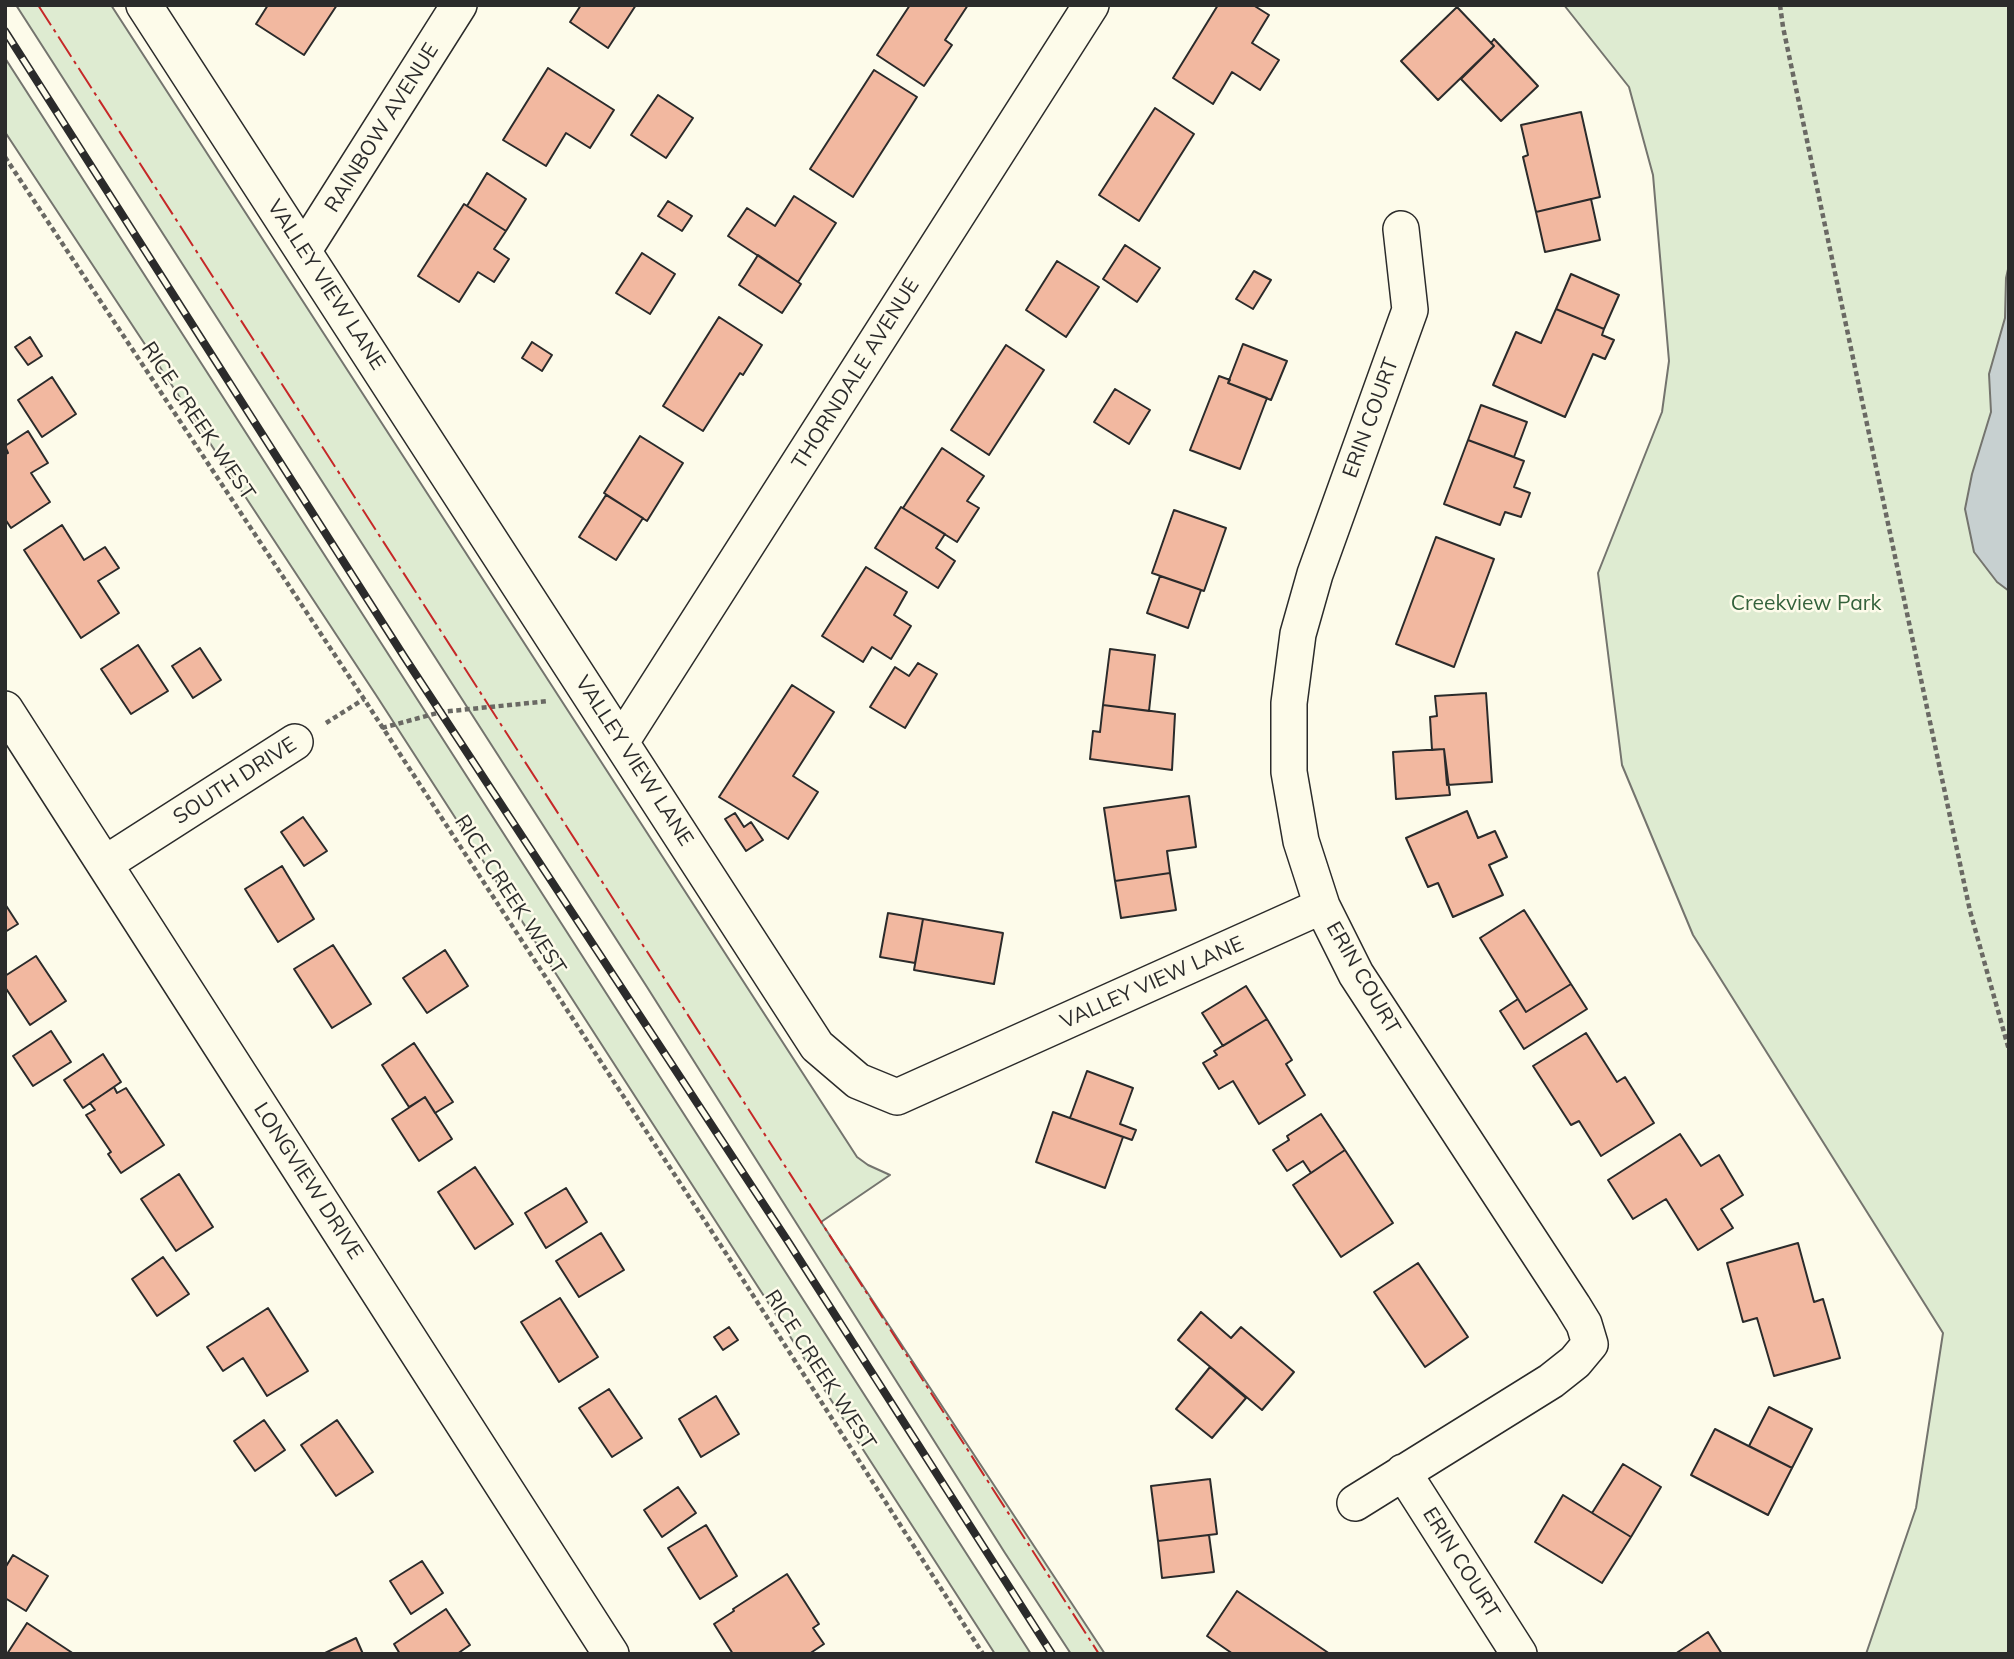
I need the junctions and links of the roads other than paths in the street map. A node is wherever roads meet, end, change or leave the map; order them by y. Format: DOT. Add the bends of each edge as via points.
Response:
graph roads {
  1 [pos="144,5"];
  2 [pos="459,5"];
  3 [pos="1091,5"];
  4 [pos="1401,229"];
  5 [pos="304,250"];
  6 [pos="5,709"];
  7 [pos="295,742"];
  8 [pos="621,742"];
  9 [pos="106,863"];
  10 [pos="1322,906"];
  11 [pos="1403,1472"];
  12 [pos="1355,1503"];
  13 [pos="611,1654"];
  14 [pos="1519,1654"];
  1 -- 5 [label="street, VALLEY VIEW LANE"];
  2 -- 5 [label="street, RAINBOW AVENUE"];
  3 -- 8 [label="street, THORNDALE AVENUE"];
  4 -- 10 [label="street, ERIN COURT" via="1410,310 1315,574 1298,634 1289,703 1289,772 1301,841"];
  5 -- 8 [label="street, VALLEY VIEW LANE"];
  6 -- 9 [label="street, LONGVIEW DRIVE"];
  7 -- 9 [label="street, SOUTH DRIVE"];
  8 -- 10 [label="street, VALLEY VIEW LANE" via="817,1046 858,1081 897,1097"];
  9 -- 13 [label="street, LONGVIEW DRIVE"];
  10 -- 11 [label="street, ERIN COURT" via="1356,974 1573,1306 1590,1344 1551,1381"];
  11 -- 12 [label="street, ERIN COURT"];
  11 -- 14 [label="street, ERIN COURT"];
}
